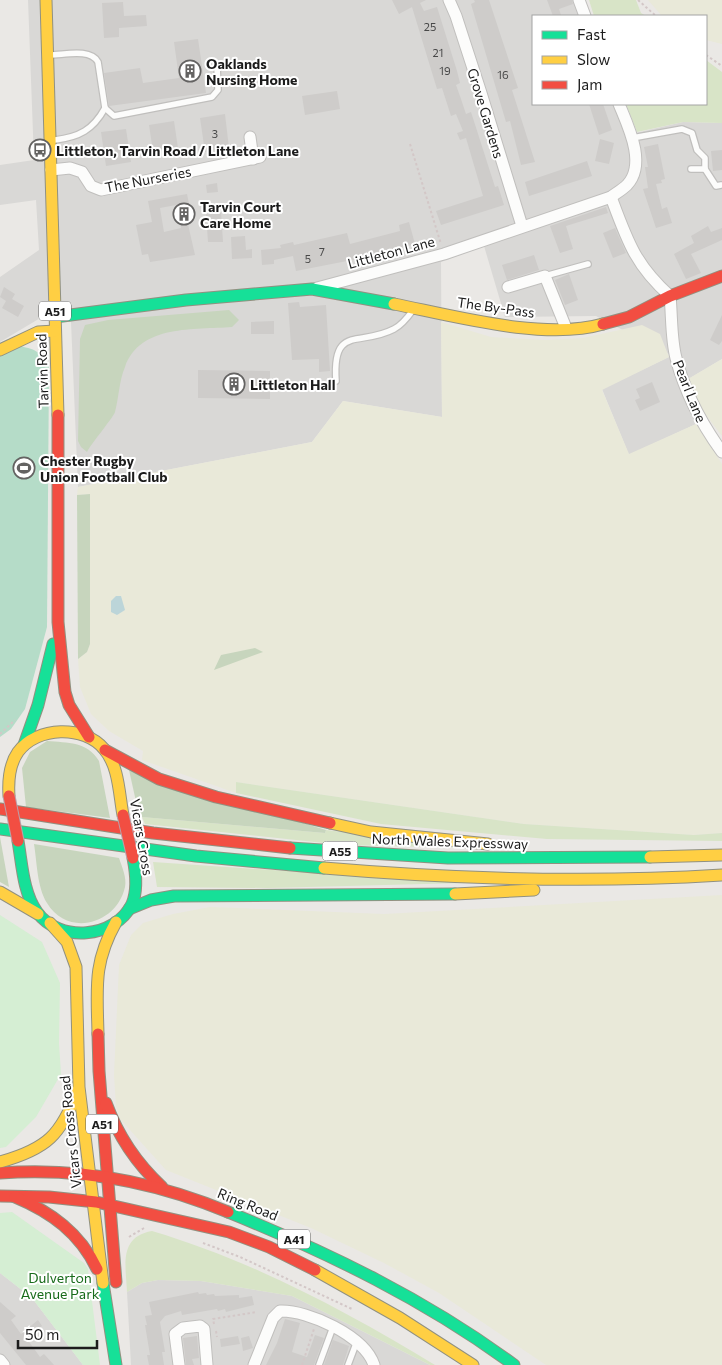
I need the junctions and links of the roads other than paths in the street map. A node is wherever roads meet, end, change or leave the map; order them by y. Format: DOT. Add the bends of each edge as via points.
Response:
graph roads {
  1 [pos="46,0"];
  2 [pos="448,0"];
  3 [pos="579,0"];
  4 [pos="585,15"];
  5 [pos="48,55"];
  6 [pos="217,64"];
  7 [pos="619,105"];
  8 [pos="105,108"];
  9 [pos="250,137"];
  10 [pos="632,138"];
  11 [pos="50,140"];
  12 [pos="691,169"];
  13 [pos="705,169"];
  14 [pos="51,170"];
  15 [pos="721,185"];
  16 [pos="611,197"];
  17 [pos="522,226"];
  18 [pos="588,264"];
  19 [pos="545,276"];
  20 [pos="722,276"];
  21 [pos="508,287"];
  22 [pos="312,289"];
  23 [pos="670,296"];
  24 [pos="414,309"];
  25 [pos="55,317"];
  26 [pos="566,328"];
  27 [pos="55,331"];
  28 [pos="0,350"];
  29 [pos="336,381"];
  30 [pos="722,452"];
  31 [pos="58,622"];
  32 [pos="89,737"];
  33 [pos="21,749"];
  34 [pos="105,750"];
  35 [pos="0,758"];
  36 [pos="0,809"];
  37 [pos="0,829"];
  38 [pos="499,844"];
  39 [pos="528,846"];
  40 [pos="722,855"];
  41 [pos="682,856"];
  42 [pos="722,875"];
  43 [pos="664,879"];
  44 [pos="0,892"];
  45 [pos="129,909"];
  46 [pos="38,914"];
  47 [pos="116,922"];
  48 [pos="50,923"];
  49 [pos="98,1071"];
  50 [pos="79,1087"];
  51 [pos="0,1162"];
  52 [pos="0,1173"];
  53 [pos="89,1176"];
  54 [pos="0,1180"];
  55 [pos="107,1182"];
  56 [pos="165,1189"];
  57 [pos="84,1191"];
  58 [pos="5,1195"];
  59 [pos="148,1198"];
  60 [pos="109,1203"];
  61 [pos="188,1211"];
  62 [pos="159,1214"];
  63 [pos="236,1234"];
  64 [pos="114,1248"];
  65 [pos="102,1284"];
  66 [pos="333,1327"];
  67 [pos="357,1341"];
  68 [pos="114,1344"];
  69 [pos="0,1360"];
  70 [pos="4,1365"];
  71 [pos="116,1365"];
  72 [pos="179,1365"];
  73 [pos="207,1365"];
  74 [pos="254,1365"];
  75 [pos="319,1365"];
  76 [pos="348,1365"];
  77 [pos="374,1365"];
  78 [pos="473,1365"];
  79 [pos="514,1365"];
  1 -- 5 [label="main road, Tarvin Road / A51"];
  2 -- 17 [label="street, Grove Gardens" via="473,67"];
  3 -- 4 [label="street"];
  5 -- 8 [label="lane" via="94,56 98,62"];
  5 -- 11 [label="main road, Tarvin Road / A51"];
  6 -- 8 [label="lane" via="218,90 212,97 116,116"];
  7 -- 10 [label="street"];
  8 -- 11 [label="lane" via="96,124 80,134"];
  9 -- 14 [label="street, The Nurseries" via="257,158 102,190 91,186 82,172 70,168"];
  10 -- 13 [label="lane" via="682,128 692,133 697,150 705,158"];
  10 -- 16 [label="street" via="634,166 628,184"];
  11 -- 14 [label="main road, Tarvin Road / A51"];
  12 -- 13 [label="lane"];
  13 -- 15 [label="lane" via="716,186"];
  14 -- 25 [label="main road, Tarvin Road / A51"];
  16 -- 17 [label="street, Littleton Lane"];
  16 -- 23 [label="street" via="631,250 651,280"];
  17 -- 22 [label="street, Littleton Lane" via="444,254"];
  18 -- 19 [label="lane"];
  19 -- 21 [label="street"];
  19 -- 26 [label="street"];
  20 -- 23 [label="main road, The By-Pass"];
  22 -- 24 [label="main road, The By-Pass"];
  22 -- 25 [label="main road, Littleton Lane" via="186,300"];
  23 -- 26 [label="main road, The By-Pass" via="628,316 591,328"];
  23 -- 30 [label="street, Pearl Lane" via="675,357 701,423"];
  24 -- 26 [label="main road, The By-Pass" via="525,329"];
  24 -- 29 [label="lane" via="394,329 348,340 341,346 335,365"];
  25 -- 27 [label="main road, Tarvin Road / A51"];
  27 -- 28 [label="main road" via="38,332"];
  27 -- 31 [label="main road, Tarvin Road / A51" via="60,472"];
  31 -- 32 [label="main road, A51" via="65,692 69,706"];
  31 -- 33 [label="main road, A51" via="43,690"];
  32 -- 33 [label="main road, Vicars Cross / A51" via="54,733"];
  32 -- 34 [label="main road, Vicars Cross / A51"];
  33 -- 35 [label="main road, Vicars Cross"];
  33 -- 46 [label="main road, A51, bridge" via="8,779 9,796 30,895"];
  34 -- 38 [label="main road" via="160,779 216,798 371,832"];
  34 -- 45 [label="main road, Vicars Cross / A51, bridge" via="115,774 133,858 136,888"];
  36 -- 41 [label="main road, North Wales Expressway / A55" via="169,836 409,857"];
  37 -- 43 [label="main road, A55" via="152,852 296,868 450,876"];
  39 -- 41 [label="main road" via="614,849"];
  40 -- 41 [label="main road, North Wales Expressway / A55"];
  42 -- 43 [label="main road, A55"];
  43 -- 45 [label="main road" via="468,894 174,896"];
  44 -- 46 [label="main road, Vicars Cross"];
  45 -- 47 [label="main road, Vicars Cross / A51"];
  46 -- 48 [label="main road, Vicars Cross / A51"];
  47 -- 48 [label="main road, Vicars Cross / A51" via="101,930 81,934 62,930"];
  47 -- 49 [label="main road, Vicars Cross Road / A51" via="104,943 97,974"];
  48 -- 50 [label="main road, Vicars Cross Road / A51" via="67,942 76,967"];
  49 -- 55 [label="main road, Vicars Cross Road / A51"];
  49 -- 56 [label="main road" via="108,1109 122,1138 140,1165"];
  50 -- 51 [label="main road" via="66,1119 48,1144 32,1154"];
  50 -- 53 [label="main road, Vicars Cross Road / A51"];
  52 -- 53 [label="main road, Ring Road / A41" via="49,1172"];
  53 -- 55 [label="main road, Ring Road / A41"];
  53 -- 57 [label="main road, Vicars Cross Road / A51"];
  54 -- 57 [label="main road"];
  55 -- 56 [label="main road, Ring Road / A41" via="136,1181"];
  55 -- 59 [label="main road"];
  55 -- 60 [label="main road, Vicars Cross Road / A51"];
  56 -- 79 [label="main road, Ring Road / A41" via="265,1226 363,1272 425,1307"];
  57 -- 58 [label="main road" via="50,1196"];
  57 -- 60 [label="main road"];
  57 -- 65 [label="main road, Vicars Cross Road / A51"];
  58 -- 65 [label="main road" via="36,1206 82,1244 94,1260"];
  60 -- 62 [label="main road, A41"];
  60 -- 64 [label="main road, Vicars Cross Road / A51"];
  61 -- 63 [label="main road"];
  62 -- 63 [label="main road, A41"];
  62 -- 64 [label="main road" via="146,1216 120,1232"];
  63 -- 78 [label="main road, A41" via="292,1258 406,1320"];
  64 -- 68 [label="main road, Vicars Cross Road / A51"];
  65 -- 68 [label="main road, Vicars Cross Road / A51"];
  66 -- 67 [label="street"];
  66 -- 74 [label="street" via="289,1311 280,1311 273,1318"];
  66 -- 75 [label="lane"];
  67 -- 76 [label="lane"];
  67 -- 77 [label="street" via="371,1355"];
  68 -- 71 [label="main road, Vicars Cross Road / A51"];
  69 -- 70 [label="street"];
  72 -- 73 [label="street" via="175,1334 183,1328 200,1326 204,1329"];
}
